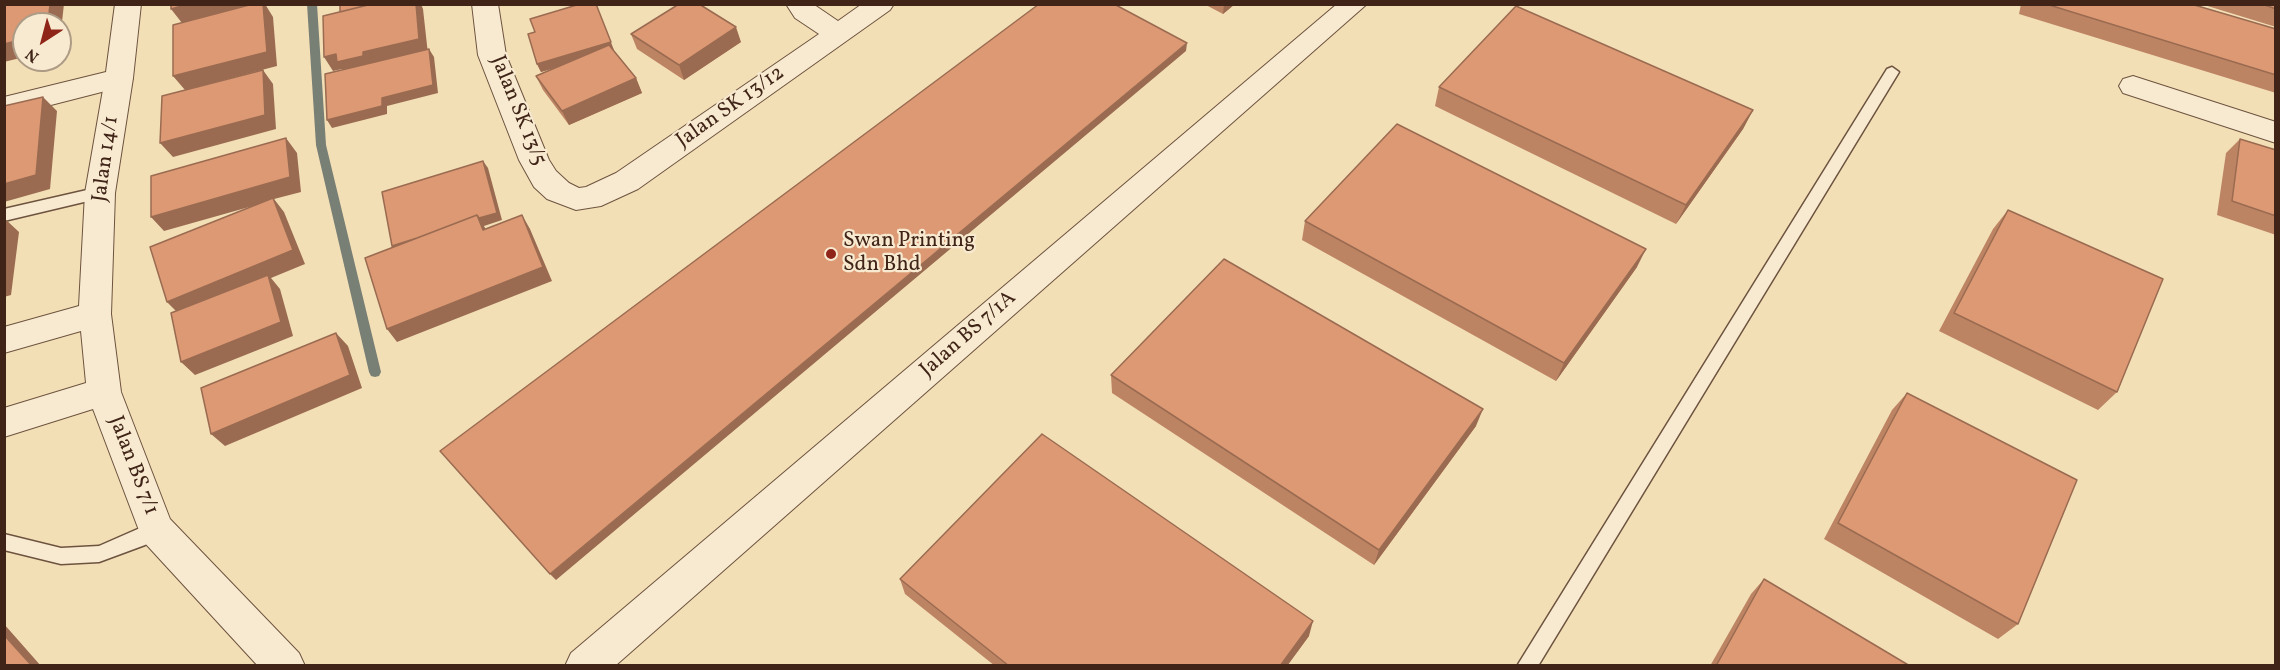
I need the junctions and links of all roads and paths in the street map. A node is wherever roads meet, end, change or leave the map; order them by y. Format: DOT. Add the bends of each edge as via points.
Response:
graph roads {
  1 [pos="128,4"];
  2 [pos="485,4"];
  3 [pos="799,4"];
  4 [pos="881,4"];
  5 [pos="1354,4"];
  6 [pos="838,34"];
  7 [pos="1892,72"];
  8 [pos="119,78"];
  9 [pos="2133,86"];
  10 [pos="4,107"];
  11 [pos="2276,133"];
  12 [pos="100,194"];
  13 [pos="576,199"];
  14 [pos="4,215"];
  15 [pos="95,314"];
  16 [pos="4,340"];
  17 [pos="104,392"];
  18 [pos="4,423"];
  19 [pos="156,529"];
  20 [pos="4,542"];
  21 [pos="285,666"];
  22 [pos="585,666"];
  23 [pos="1527,666"];
  1 -- 8 [label="street, Jalan 14/1"];
  2 -- 13 [label="street, Jalan SK 13/5" via="492,55 534,160 544,179"];
  3 -- 6 [label="street" via="804,12"];
  4 -- 6 [label="street, Jalan SK 13/12"];
  5 -- 22 [label="street, Jalan BS 7/1A"];
  6 -- 13 [label="street, Jalan SK 13/12" via="627,181 590,198"];
  7 -- 23 [label="lane"];
  8 -- 10 [label="street"];
  8 -- 12 [label="street, Jalan 14/1"];
  9 -- 11 [label="street"];
  12 -- 14 [label="lane"];
  12 -- 15 [label="street, Jalan 14/1"];
  15 -- 16 [label="street"];
  15 -- 17 [label="street, Jalan 14/1"];
  17 -- 18 [label="street, Jalan BS 7/1"];
  17 -- 19 [label="street, Jalan BS 7/1"];
  19 -- 20 [label="lane" via="99,554 61,556"];
  19 -- 21 [label="street, Jalan BS 7/1"];
}
